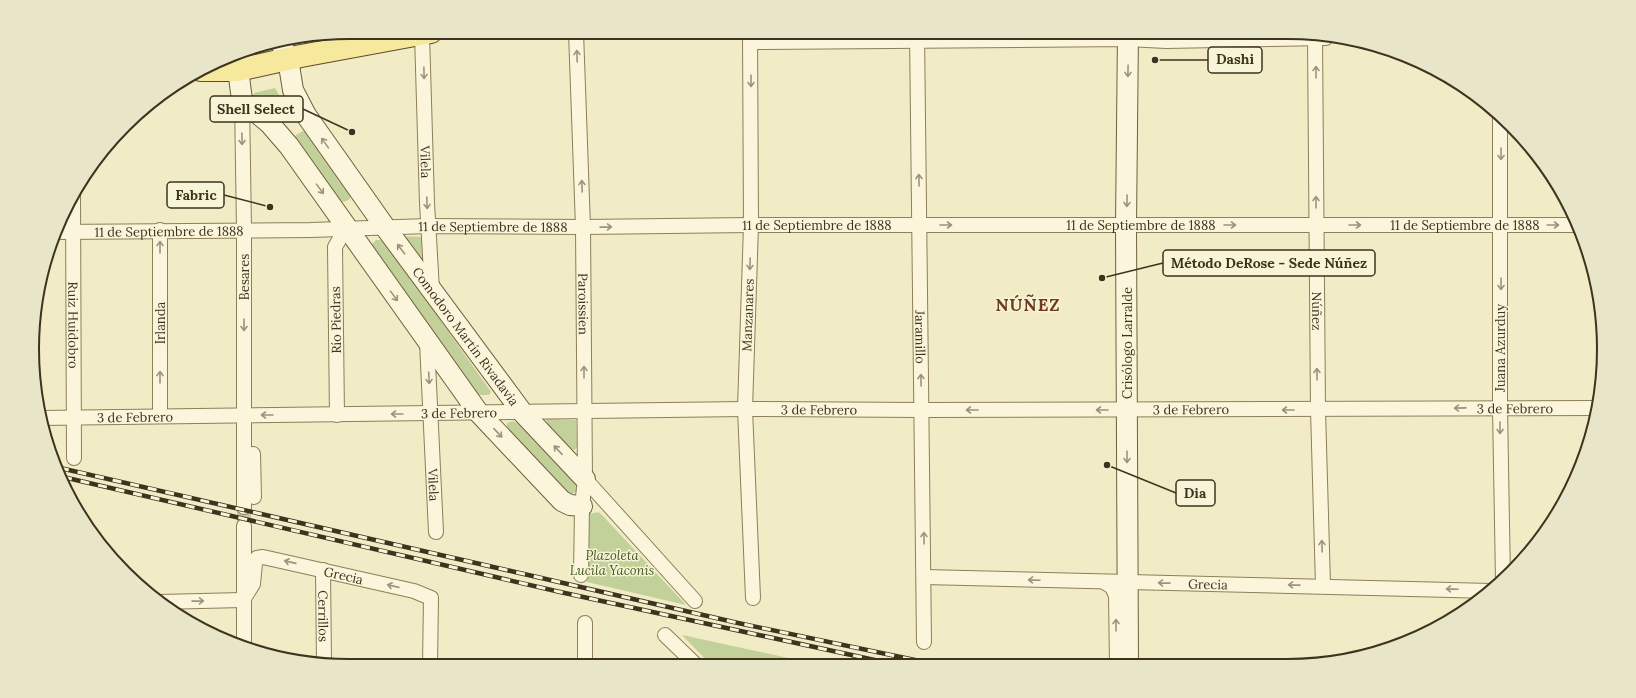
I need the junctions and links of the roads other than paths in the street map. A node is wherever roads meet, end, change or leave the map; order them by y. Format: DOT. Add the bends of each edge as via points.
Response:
graph roads {
  1 [pos="379,39"];
  2 [pos="426,39"];
  3 [pos="576,39"];
  4 [pos="750,39"];
  5 [pos="917,39"];
  6 [pos="1128,39"];
  7 [pos="1153,39"];
  8 [pos="1268,39"];
  9 [pos="1319,41"];
  10 [pos="285,51"];
  11 [pos="237,62"];
  12 [pos="242,100"];
  13 [pos="306,114"];
  14 [pos="270,124"];
  15 [pos="1500,124"];
  16 [pos="74,207"];
  17 [pos="1501,224"];
  18 [pos="751,225"];
  19 [pos="919,225"];
  20 [pos="1126,225"];
  21 [pos="1316,225"];
  22 [pos="1571,225"];
  23 [pos="428,226"];
  24 [pos="385,227"];
  25 [pos="583,227"];
  26 [pos="346,228"];
  27 [pos="160,230"];
  28 [pos="244,230"];
  29 [pos="62,232"];
  30 [pos="74,232"];
  31 [pos="432,290"];
  32 [pos="427,342"];
  33 [pos="1500,408"];
  34 [pos="1591,408"];
  35 [pos="745,409"];
  36 [pos="922,410"];
  37 [pos="1127,410"];
  38 [pos="1318,410"];
  39 [pos="584,411"];
  40 [pos="478,412"];
  41 [pos="522,412"];
  42 [pos="244,414"];
  43 [pos="431,414"];
  44 [pos="337,415"];
  45 [pos="160,416"];
  46 [pos="47,418"];
  47 [pos="75,418"];
  48 [pos="243,431"];
  49 [pos="74,458"];
  50 [pos="585,479"];
  51 [pos="235,494"];
  52 [pos="254,497"];
  53 [pos="582,506"];
  54 [pos="244,507"];
  55 [pos="244,526"];
  56 [pos="436,532"];
  57 [pos="235,538"];
  58 [pos="323,570"];
  59 [pos="1503,571"];
  60 [pos="581,575"];
  61 [pos="924,577"];
  62 [pos="1104,582"];
  63 [pos="1127,582"];
  64 [pos="1323,585"];
  65 [pos="1482,590"];
  66 [pos="753,598"];
  67 [pos="243,600"];
  68 [pos="695,600"];
  69 [pos="170,602"];
  70 [pos="585,623"];
  71 [pos="665,635"];
  72 [pos="244,641"];
  73 [pos="924,642"];
  74 [pos="324,657"];
  75 [pos="430,659"];
  76 [pos="585,659"];
  77 [pos="690,659"];
  78 [pos="1117,659"];
  79 [pos="1128,659"];
  80 [pos="1136,659"];
  1 -- 10 [label="main road"];
  2 -- 23 [label="street, Vilela, one-way"];
  25 -- 3 [label="street, Paroissien, one-way"];
  4 -- 18 [label="street, Manzanares, one-way"];
  19 -- 5 [label="street, Jaramillo, one-way"];
  6 -- 20 [label="street, Crisólogo Larralde, one-way"];
  7 -- 8 [label="street"];
  21 -- 9 [label="street, Núñez, one-way"];
  10 -- 11 [label="main road"];
  10 -- 13 [label="street, Comodoro Martín Rivadavia" via="293,90"];
  11 -- 12 [label="street"];
  12 -- 14 [label="street"];
  12 -- 28 [label="street, Besares, one-way"];
  13 -- 14 [label="street" via="301,125 292,130 284,130"];
  24 -- 13 [label="street, Comodoro Martín Rivadavia, one-way"];
  14 -- 26 [label="street, one-way" via="289,146"];
  15 -- 17 [label="street, Juana Azurduy, one-way"];
  16 -- 30 [label="street, Ruiz Huidobro"];
  21 -- 17 [label="street, 11 de Septiembre de 1888, one-way"];
  17 -- 22 [label="street, 11 de Septiembre de 1888, one-way"];
  17 -- 33 [label="street, Juana Azurduy, one-way"];
  18 -- 19 [label="street, 11 de Septiembre de 1888"];
  25 -- 18 [label="street, 11 de Septiembre de 1888, one-way"];
  18 -- 35 [label="street, Manzanares, one-way"];
  19 -- 20 [label="street, 11 de Septiembre de 1888, one-way"];
  36 -- 19 [label="street, Jaramillo, one-way"];
  20 -- 21 [label="street, 11 de Septiembre de 1888, one-way"];
  20 -- 37 [label="street, Crisólogo Larralde"];
  38 -- 21 [label="street, Núñez, one-way"];
  23 -- 24 [label="street, 11 de Septiembre de 1888"];
  23 -- 25 [label="street, 11 de Septiembre de 1888"];
  23 -- 31 [label="street, Vilela"];
  24 -- 26 [label="street, 11 de Septiembre de 1888"];
  31 -- 24 [label="street, Comodoro Martín Rivadavia, one-way"];
  39 -- 25 [label="street, Paroissien, one-way"];
  26 -- 28 [label="street, 11 de Septiembre de 1888"];
  26 -- 32 [label="street, one-way"];
  26 -- 44 [label="street, Río Piedras" via="335,247"];
  27 -- 28 [label="street, 11 de Septiembre de 1888"];
  27 -- 30 [label="street, 11 de Septiembre de 1888"];
  45 -- 27 [label="street, Irlanda, one-way"];
  28 -- 42 [label="street, Besares, one-way"];
  29 -- 30 [label="street, 11 de Septiembre de 1888"];
  30 -- 47 [label="street, Ruiz Huidobro"];
  31 -- 41 [label="street, Comodoro Martín Rivadavia"];
  32 -- 40 [label="street"];
  32 -- 43 [label="street, Vilela, one-way"];
  33 -- 34 [label="street, 3 de Febrero"];
  33 -- 38 [label="street, 3 de Febrero, one-way"];
  33 -- 59 [label="street, Juana Azurduy, one-way"];
  35 -- 36 [label="street, 3 de Febrero"];
  35 -- 39 [label="street, 3 de Febrero"];
  35 -- 66 [label="street, Manzanares"];
  37 -- 36 [label="street, 3 de Febrero, one-way"];
  61 -- 36 [label="street, Jaramillo, one-way"];
  38 -- 37 [label="street, 3 de Febrero, one-way"];
  37 -- 63 [label="street, Crisólogo Larralde, one-way"];
  64 -- 38 [label="street, Núñez, one-way"];
  39 -- 41 [label="street, 3 de Febrero"];
  39 -- 50 [label="street, Paroissien"];
  40 -- 41 [label="street, 3 de Febrero"];
  40 -- 43 [label="street, 3 de Febrero"];
  40 -- 53 [label="street, one-way" via="562,501"];
  50 -- 41 [label="street, Comodoro Martín Rivadavia, one-way"];
  44 -- 42 [label="street, 3 de Febrero, one-way"];
  42 -- 45 [label="street, 3 de Febrero"];
  42 -- 48 [label="street, Besares"];
  43 -- 44 [label="street, 3 de Febrero, one-way"];
  43 -- 56 [label="street, Vilela"];
  45 -- 47 [label="street, 3 de Febrero"];
  46 -- 47 [label="street, 3 de Febrero"];
  47 -- 49 [label="street, Ruiz Huidobro"];
  48 -- 51 [label="street, Besares" via="236,445"];
  48 -- 52 [label="street" via="253,445"];
  48 -- 54 [label="street, Besares"];
  50 -- 53 [label="street, Paroissien"];
  50 -- 68 [label="street, Comodoro Martín Rivadavia"];
  53 -- 60 [label="street, Paroissien"];
  55 -- 67 [label="street"];
  57 -- 67 [label="street" via="235,584"];
  58 -- 67 [label="street, Grecia, one-way" via="269,557 257,558 254,563 253,584"];
  58 -- 74 [label="street, Cerrillos"];
  75 -- 58 [label="street, Grecia, one-way" via="430,598 414,591"];
  62 -- 61 [label="street, Grecia, one-way"];
  61 -- 73 [label="street, Jaramillo"];
  62 -- 63 [label="street, Grecia"];
  78 -- 62 [label="street, one-way" via="1116,593"];
  64 -- 63 [label="street, Grecia, one-way"];
  63 -- 79 [label="street, Crisólogo Larralde"];
  63 -- 80 [label="street, Crisólogo Larralde" via="1136,608"];
  65 -- 64 [label="street, Grecia, one-way"];
  69 -- 67 [label="street, one-way"];
  67 -- 72 [label="street"];
  70 -- 76 [label="street"];
  71 -- 77 [label="street"];
}
